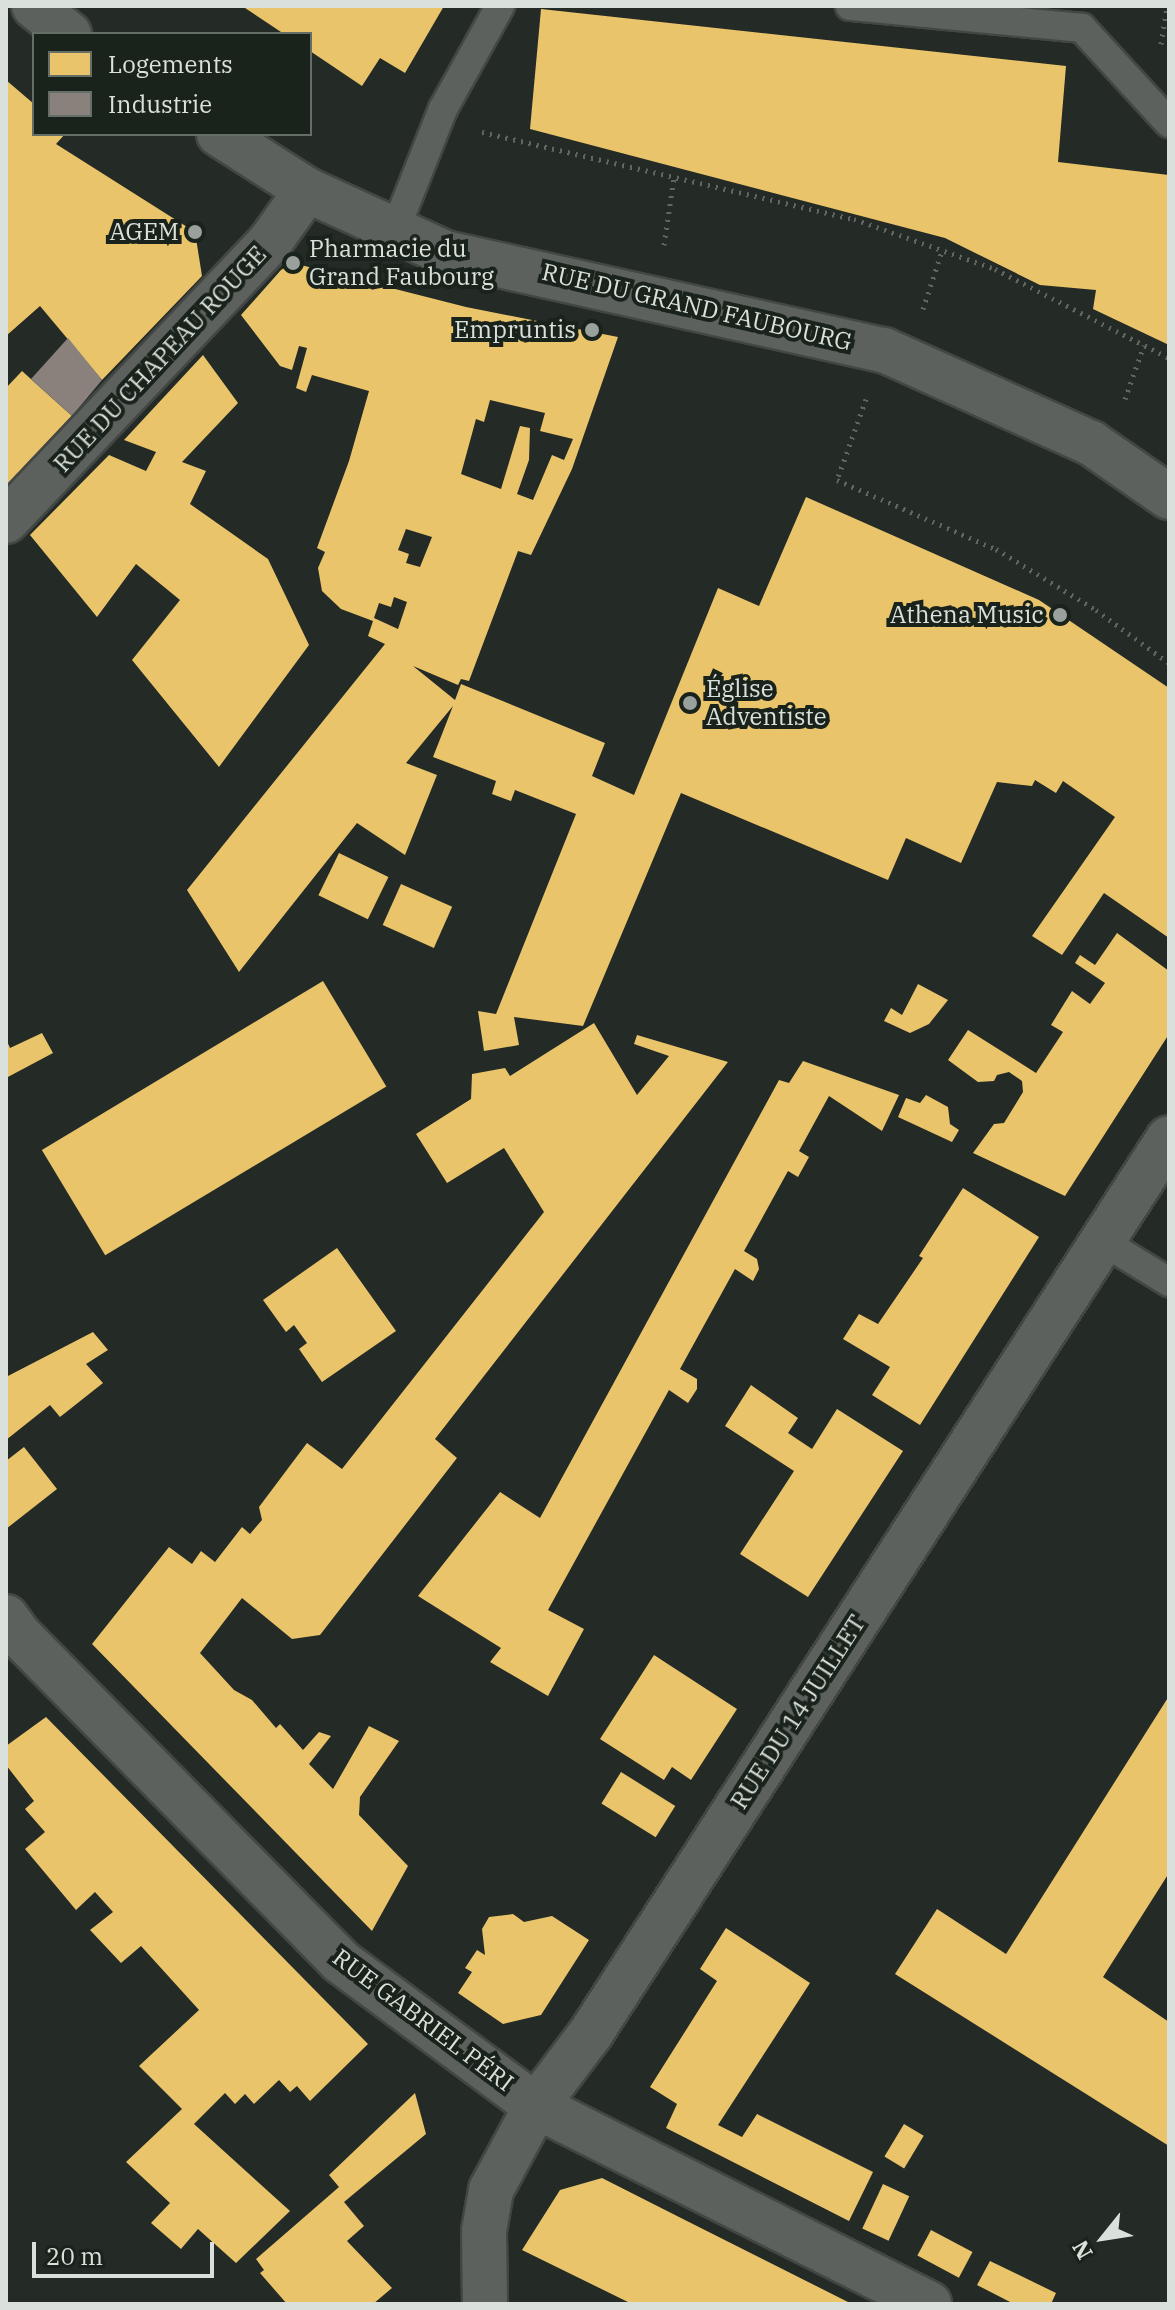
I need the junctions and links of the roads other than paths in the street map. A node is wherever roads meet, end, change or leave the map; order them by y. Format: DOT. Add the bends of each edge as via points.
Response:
graph roads {
  1 [pos="34,6"];
  2 [pos="500,6"];
  3 [pos="850,6"];
  4 [pos="66,32"];
  5 [pos="1169,123"];
  6 [pos="222,136"];
  7 [pos="307,190"];
  8 [pos="395,230"];
  9 [pos="1169,497"];
  10 [pos="6,521"];
  11 [pos="1169,1138"];
  12 [pos="1102,1241"];
  13 [pos="1169,1282"];
  14 [pos="11,1632"];
  15 [pos="536,2106"];
  16 [pos="485,2304"];
  17 [pos="929,2304"];
  1 -- 4 [label="main road"];
  2 -- 8 [label="lane" via="437,122"];
  3 -- 5 [label="lane" via="1082,28"];
  6 -- 7 [label="main road, RUE DU GRAND FAUBOURG"];
  7 -- 8 [label="main road, RUE DU GRAND FAUBOURG"];
  7 -- 10 [label="main road, RUE DU CHAPEAU ROUGE" via="270,242"];
  8 -- 9 [label="main road, RUE DU GRAND FAUBOURG" via="445,253 884,350 1091,443"];
  11 -- 12 [label="main road, RUE DU 14 JUILLET"];
  12 -- 13 [label="lane"];
  12 -- 15 [label="main road, RUE DU 14 JUILLET" via="599,2019"];
  14 -- 15 [label="main road, RUE GABRIEL PÉRI" via="340,1961"];
  15 -- 16 [label="main road, RUE DU 14 JUILLET" via="491,2190 484,2231"];
  15 -- 17 [label="main road, RUE GABRIEL PÉRI"];
}
